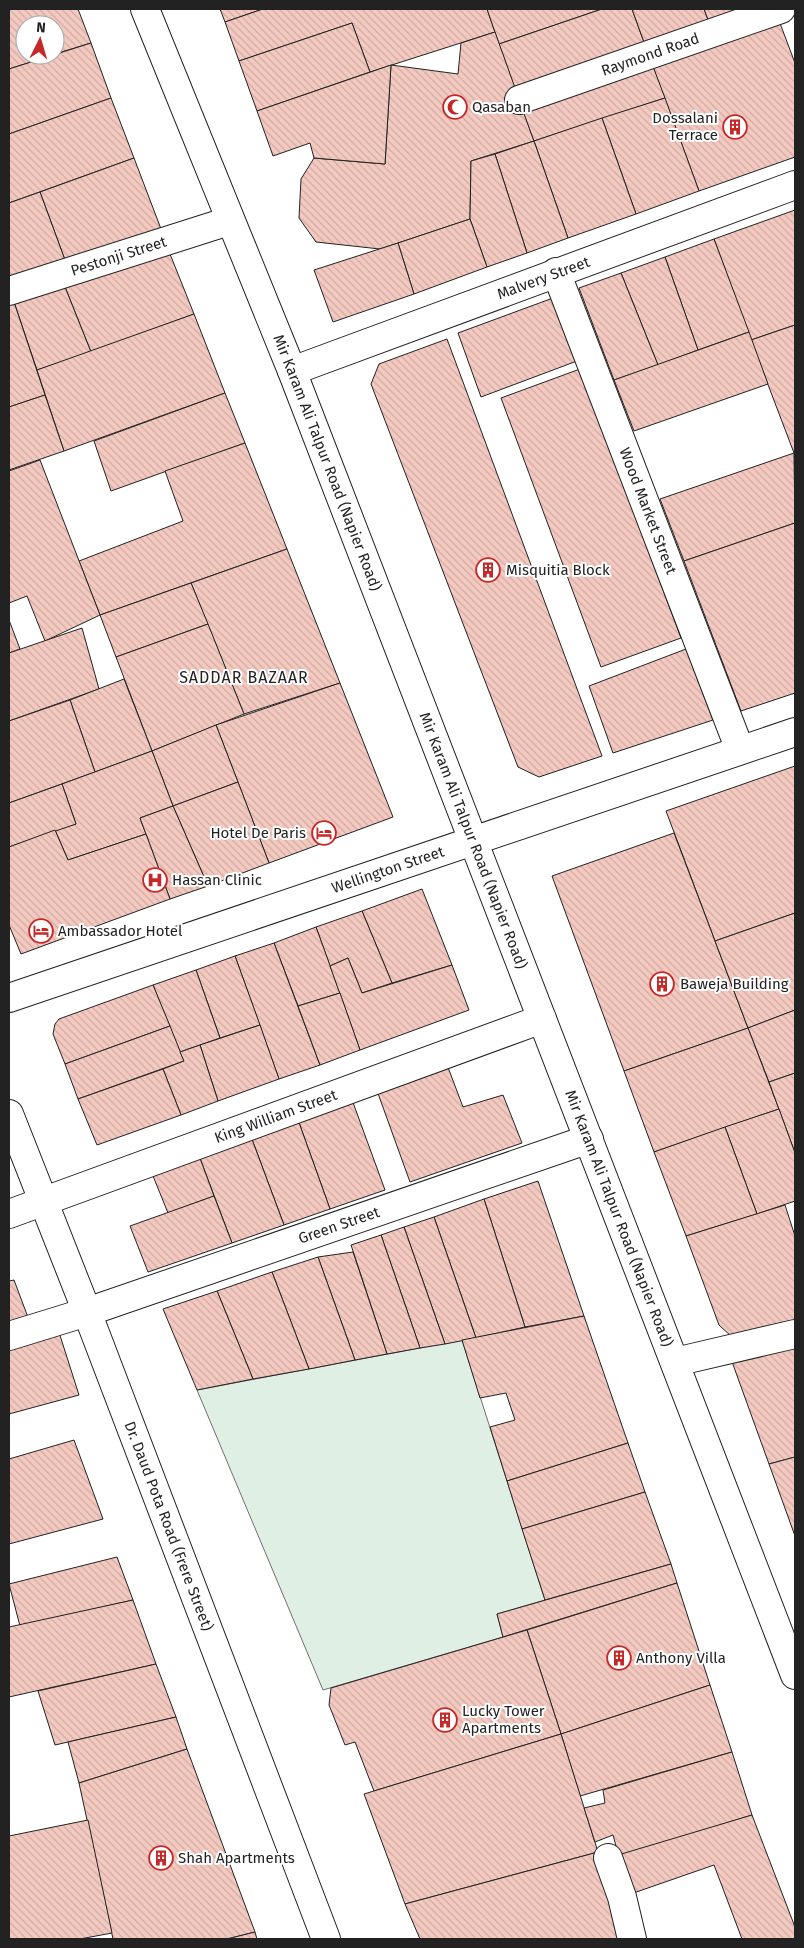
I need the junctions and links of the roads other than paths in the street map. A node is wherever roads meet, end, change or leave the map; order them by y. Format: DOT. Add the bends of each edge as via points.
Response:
graph roads {
  1 [pos="145,9"];
  2 [pos="781,9"];
  3 [pos="519,100"];
  4 [pos="795,185"];
  5 [pos="230,221"];
  6 [pos="556,272"];
  7 [pos="9,291"];
  8 [pos="292,371"];
  9 [pos="795,732"];
  10 [pos="740,750"];
  11 [pos="472,840"];
  12 [pos="9,998"];
  13 [pos="542,1019"];
  14 [pos="9,1114"];
  15 [pos="589,1139"];
  16 [pos="44,1203"];
  17 [pos="9,1214"];
  18 [pos="87,1312"];
  19 [pos="795,1334"];
  20 [pos="9,1336"];
  21 [pos="675,1362"];
  22 [pos="784,1617"];
  23 [pos="795,1675"];
  24 [pos="608,1858"];
  25 [pos="326,1939"];
  26 [pos="632,1939"];
  1 -- 5 [label="street, Mir Karam Ali Talpur Road (Napier Road)"];
  2 -- 3 [label="street, Raymond Road"];
  4 -- 6 [label="street, Malvery Street"];
  5 -- 7 [label="street, Pestonji Street"];
  5 -- 8 [label="street, Mir Karam Ali Talpur Road (Napier Road)"];
  6 -- 8 [label="street, Malvery Street"];
  6 -- 10 [label="street, Wood Market Street"];
  8 -- 11 [label="street, Mir Karam Ali Talpur Road (Napier Road)"];
  9 -- 10 [label="street, Wellington Street"];
  10 -- 11 [label="street, Wellington Street"];
  11 -- 12 [label="street, Wellington Street"];
  11 -- 13 [label="street, Mir Karam Ali Talpur Road (Napier Road)"];
  13 -- 15 [label="street, Mir Karam Ali Talpur Road (Napier Road)"];
  13 -- 16 [label="street, King William Street"];
  14 -- 16 [label="street, Dr. Daud Pota Road (Frere Street)"];
  15 -- 18 [label="street, Green Street"];
  15 -- 21 [label="street, Mir Karam Ali Talpur Road (Napier Road)"];
  16 -- 17 [label="street, King William Street"];
  16 -- 18 [label="street, Dr. Daud Pota Road (Frere Street)"];
  18 -- 20 [label="street, Green Street"];
  18 -- 25 [label="street, Dr. Daud Pota Road (Frere Street)"];
  19 -- 21 [label="street"];
  21 -- 22 [label="street, Mir Karam Ali Talpur Road (Napier Road)"];
  22 -- 23 [label="street, Mir Karam Ali Talpur Road (Napier Road)"];
  24 -- 26 [label="street"];
}
